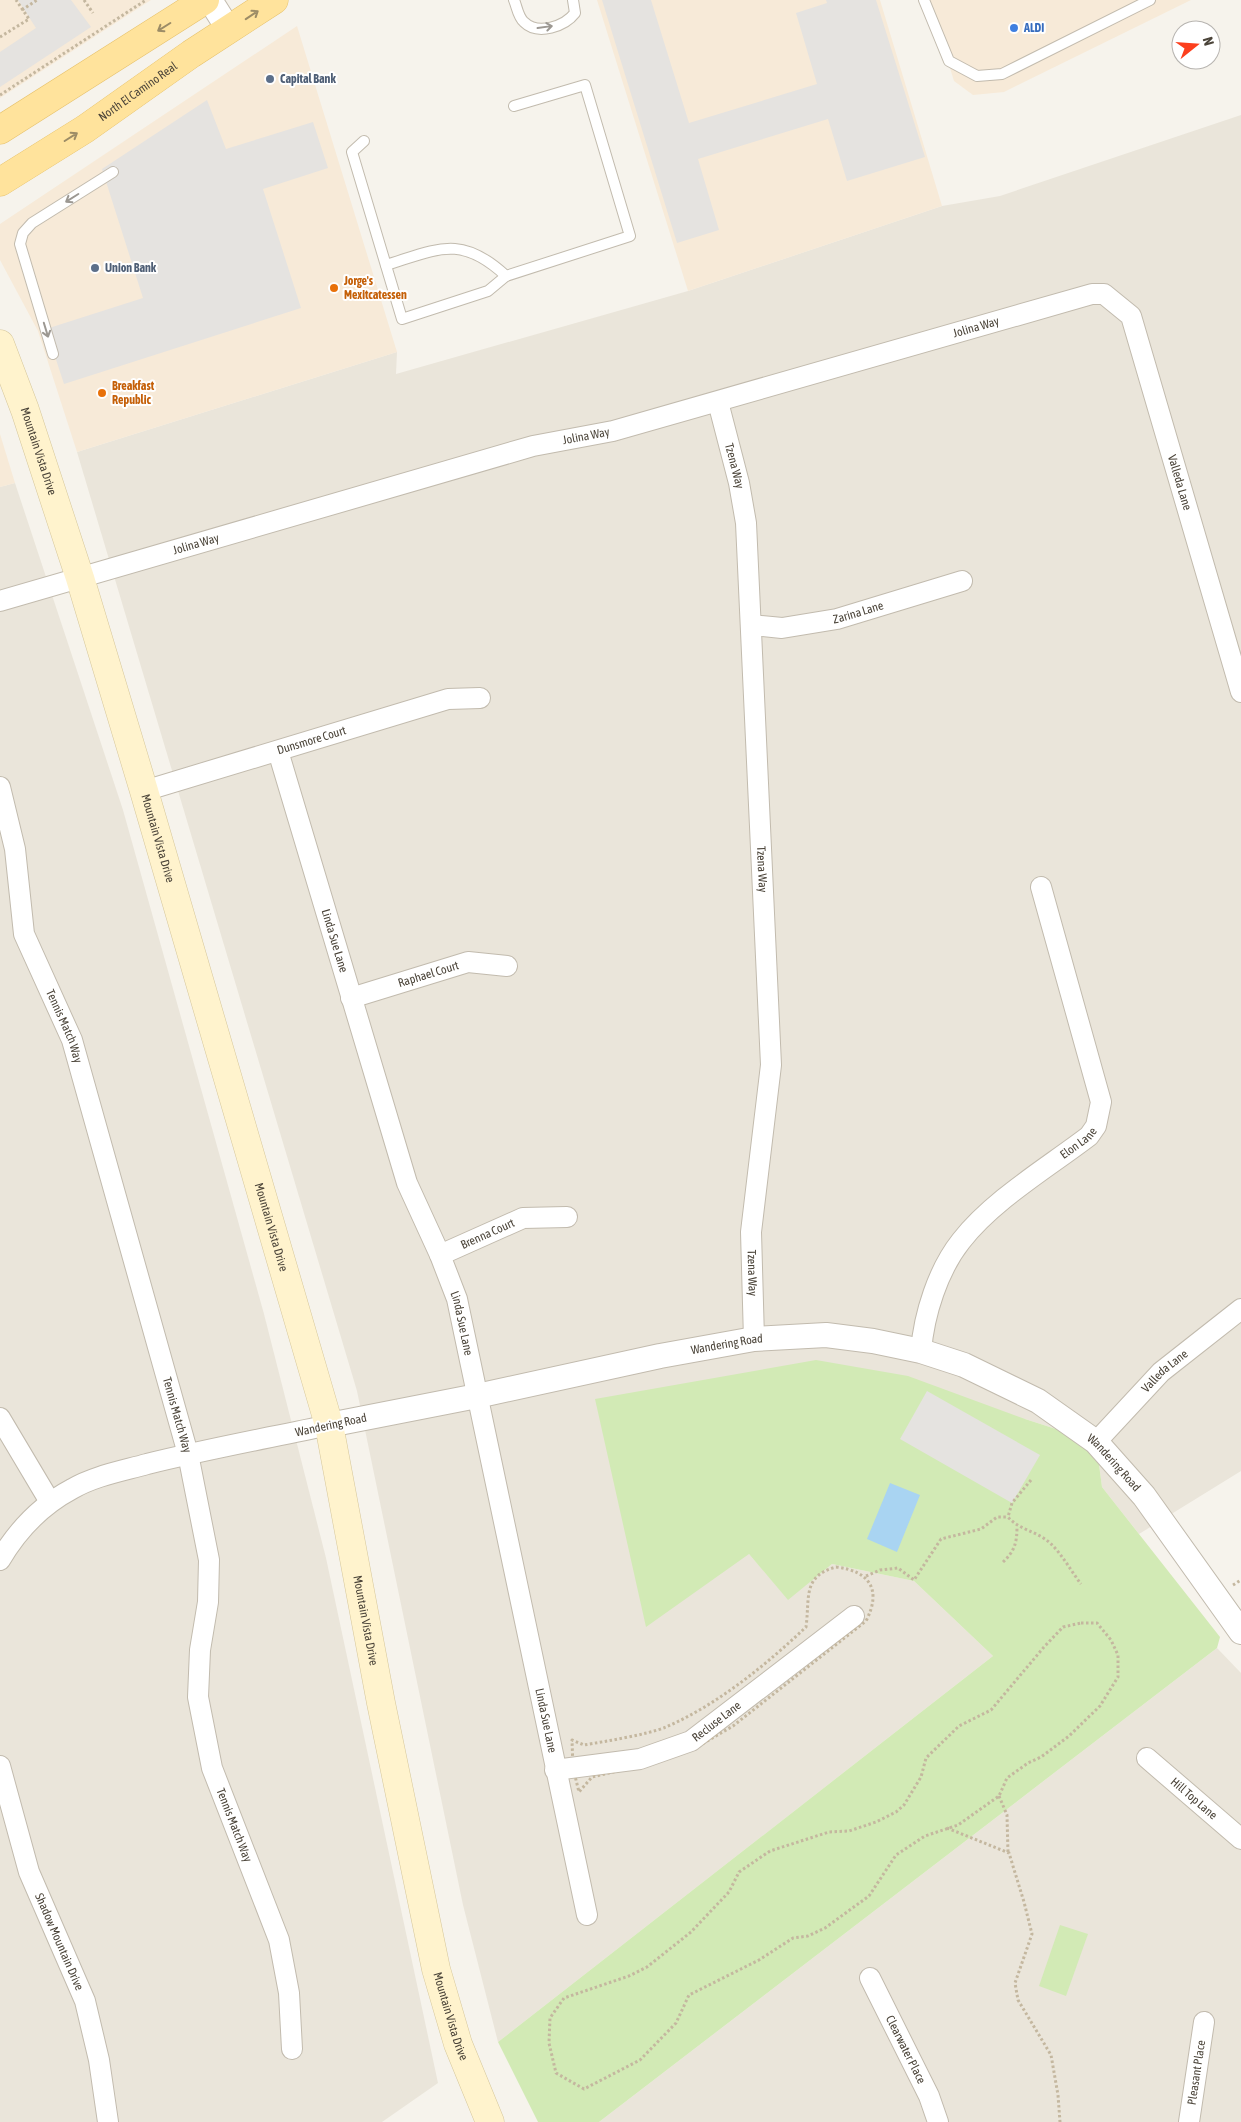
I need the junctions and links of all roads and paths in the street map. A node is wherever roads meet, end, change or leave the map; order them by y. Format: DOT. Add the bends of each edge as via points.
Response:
graph roads {
  1 [pos="16,0"];
  2 [pos="37,0"];
  3 [pos="84,0"];
  4 [pos="146,0"];
  5 [pos="205,0"];
  6 [pos="210,0"];
  7 [pos="274,0"];
  8 [pos="514,0"];
  9 [pos="573,0"];
  10 [pos="924,0"];
  11 [pos="1150,0"];
  12 [pos="22,10"];
  13 [pos="93,13"];
  14 [pos="229,30"];
  15 [pos="0,37"];
  16 [pos="0,95"];
  17 [pos="514,106"];
  18 [pos="0,130"];
  19 [pos="364,141"];
  20 [pos="113,172"];
  21 [pos="0,182"];
  22 [pos="386,265"];
  23 [pos="506,276"];
  24 [pos="1092,294"];
  25 [pos="0,344"];
  26 [pos="53,354"];
  27 [pos="718,402"];
  28 [pos="80,578"];
  29 [pos="962,581"];
  30 [pos="0,601"];
  31 [pos="750,625"];
  32 [pos="1241,692"];
  33 [pos="480,698"];
  34 [pos="278,751"];
  35 [pos="0,787"];
  36 [pos="144,791"];
  37 [pos="1042,887"];
  38 [pos="507,966"];
  39 [pos="351,998"];
  40 [pos="567,1217"];
  41 [pos="440,1255"];
  42 [pos="1241,1309"];
  43 [pos="754,1339"];
  44 [pos="921,1351"];
  45 [pos="477,1396"];
  46 [pos="0,1418"];
  47 [pos="329,1425"];
  48 [pos="1096,1442"];
  49 [pos="188,1454"];
  50 [pos="1031,1480"];
  51 [pos="50,1502"];
  52 [pos="1008,1516"];
  53 [pos="1017,1526"];
  54 [pos="2,1557"];
  55 [pos="1003,1562"];
  56 [pos="1081,1584"];
  57 [pos="854,1616"];
  58 [pos="1241,1632"];
  59 [pos="1147,1758"];
  60 [pos="0,1766"];
  61 [pos="564,1769"];
  62 [pos="999,1796"];
  63 [pos="947,1828"];
  64 [pos="1241,1839"];
  65 [pos="1008,1853"];
  66 [pos="587,1915"];
  67 [pos="870,1978"];
  68 [pos="1204,2022"];
  69 [pos="292,2050"];
  70 [pos="108,2122"];
  71 [pos="490,2122"];
  72 [pos="938,2122"];
  73 [pos="1060,2122"];
  74 [pos="1189,2122"];
  1 -- 12 [label="path"];
  2 -- 12 [label="path"];
  3 -- 13 [label="path"];
  4 -- 16 [label="path"];
  5 -- 18 [label="main road, one-way"];
  6 -- 14 [label="street"];
  14 -- 7 [label="main road, North El Camino Real, one-way"];
  8 -- 9 [label="lane, one-way" via="519,16 538,29 570,19 575,13"];
  10 -- 11 [label="lane" via="949,60 977,76 1002,74"];
  12 -- 15 [label="path" via="29,19"];
  21 -- 14 [label="main road, North El Camino Real, one-way"];
  17 -- 23 [label="lane" via="585,85 630,236"];
  19 -- 22 [label="lane" via="352,152"];
  20 -- 26 [label="lane, one-way" via="32,222 23,233 20,244"];
  22 -- 23 [label="lane" via="435,250 459,248 487,258"];
  22 -- 23 [label="lane" via="402,320 488,291"];
  24 -- 27 [label="street, Jolina Way"];
  24 -- 32 [label="street, Valleda Lane" via="1104,294 1131,316"];
  25 -- 28 [label="main road, Mountain Vista Drive"];
  27 -- 28 [label="street, Jolina Way" via="613,431 533,446"];
  27 -- 31 [label="street, Tzena Way" via="746,523"];
  28 -- 30 [label="street, Jolina Way"];
  28 -- 36 [label="main road, Mountain Vista Drive"];
  29 -- 31 [label="street, Zarina Lane" via="837,619 782,628"];
  31 -- 43 [label="street, Tzena Way" via="771,1065 751,1232"];
  33 -- 34 [label="street, Dunsmore Court" via="448,699"];
  34 -- 36 [label="street, Dunsmore Court"];
  34 -- 39 [label="street, Linda Sue Lane"];
  35 -- 49 [label="street, Tennis Match Way" via="15,849 24,934 72,1040"];
  36 -- 47 [label="main road, Mountain Vista Drive"];
  37 -- 44 [label="street, Elon Lane" via="1101,1102 1096,1126 1089,1136 993,1209 962,1240 945,1266 923,1327"];
  38 -- 39 [label="street, Raphael Court" via="468,962"];
  39 -- 41 [label="street, Linda Sue Lane" via="407,1183"];
  40 -- 41 [label="street, Brenna Court" via="523,1218"];
  41 -- 45 [label="street, Linda Sue Lane" via="457,1299"];
  42 -- 48 [label="street, Valleda Lane" via="1161,1372"];
  43 -- 44 [label="street, Wandering Road" via="826,1336 873,1340"];
  43 -- 45 [label="street, Wandering Road"];
  44 -- 48 [label="street, Wandering Road" via="964,1365 1038,1401"];
  45 -- 47 [label="street, Wandering Road"];
  45 -- 61 [label="street, Linda Sue Lane"];
  46 -- 51 [label="street"];
  47 -- 49 [label="street, Wandering Road"];
  47 -- 71 [label="main road, Mountain Vista Drive" via="381,1703 436,1969 458,2044"];
  48 -- 58 [label="street, Wandering Road" via="1144,1496"];
  49 -- 51 [label="street, Wandering Road" via="108,1474 73,1488"];
  49 -- 69 [label="street, Tennis Match Way" via="209,1560 198,1697 212,1768 279,1940 290,1993"];
  50 -- 52 [label="path" via="1012,1503"];
  51 -- 54 [label="street, Wandering Road" via="30,1520"];
  52 -- 53 [label="path"];
  52 -- 61 [label="path" via="997,1518 981,1529 941,1539 914,1580 898,1568 866,1576 853,1569 836,1566 823,1570 807,1594 806,1627 783,1648 715,1700 665,1727 584,1745 572,1740"];
  53 -- 55 [label="path" via="1018,1541"];
  53 -- 56 [label="path" via="1034,1532 1050,1544"];
  57 -- 61 [label="street, Recluse Lane" via="691,1741 640,1758"];
  59 -- 64 [label="street, Hill Top Lane"];
  60 -- 70 [label="street, Shadow Mountain Drive" via="29,1872 85,2001 99,2060"];
  61 -- 66 [label="street, Linda Sue Lane"];
  62 -- 63 [label="path" via="958,1825"];
  62 -- 63 [label="path" via="1006,1778 1069,1736 1106,1699 1118,1677 1118,1655 1097,1623 1063,1627 992,1710 959,1726 926,1758 921,1776 904,1805 896,1812 849,1831 830,1832 770,1851 739,1872 729,1892 692,1932 646,1968 564,1998 550,2018 549,2043 556,2073 584,2090 640,2060 676,2023 689,1995 759,1960 793,1938 808,1936 825,1928 869,1896 896,1855 925,1836"];
  62 -- 65 [label="path" via="1006,1815"];
  63 -- 65 [label="path"];
  65 -- 73 [label="path" via="1032,1934 1015,1983 1018,2000 1050,2055"];
  67 -- 72 [label="street, Clearwater Place" via="929,2096"];
  68 -- 74 [label="street, Pleasant Place"];
}
